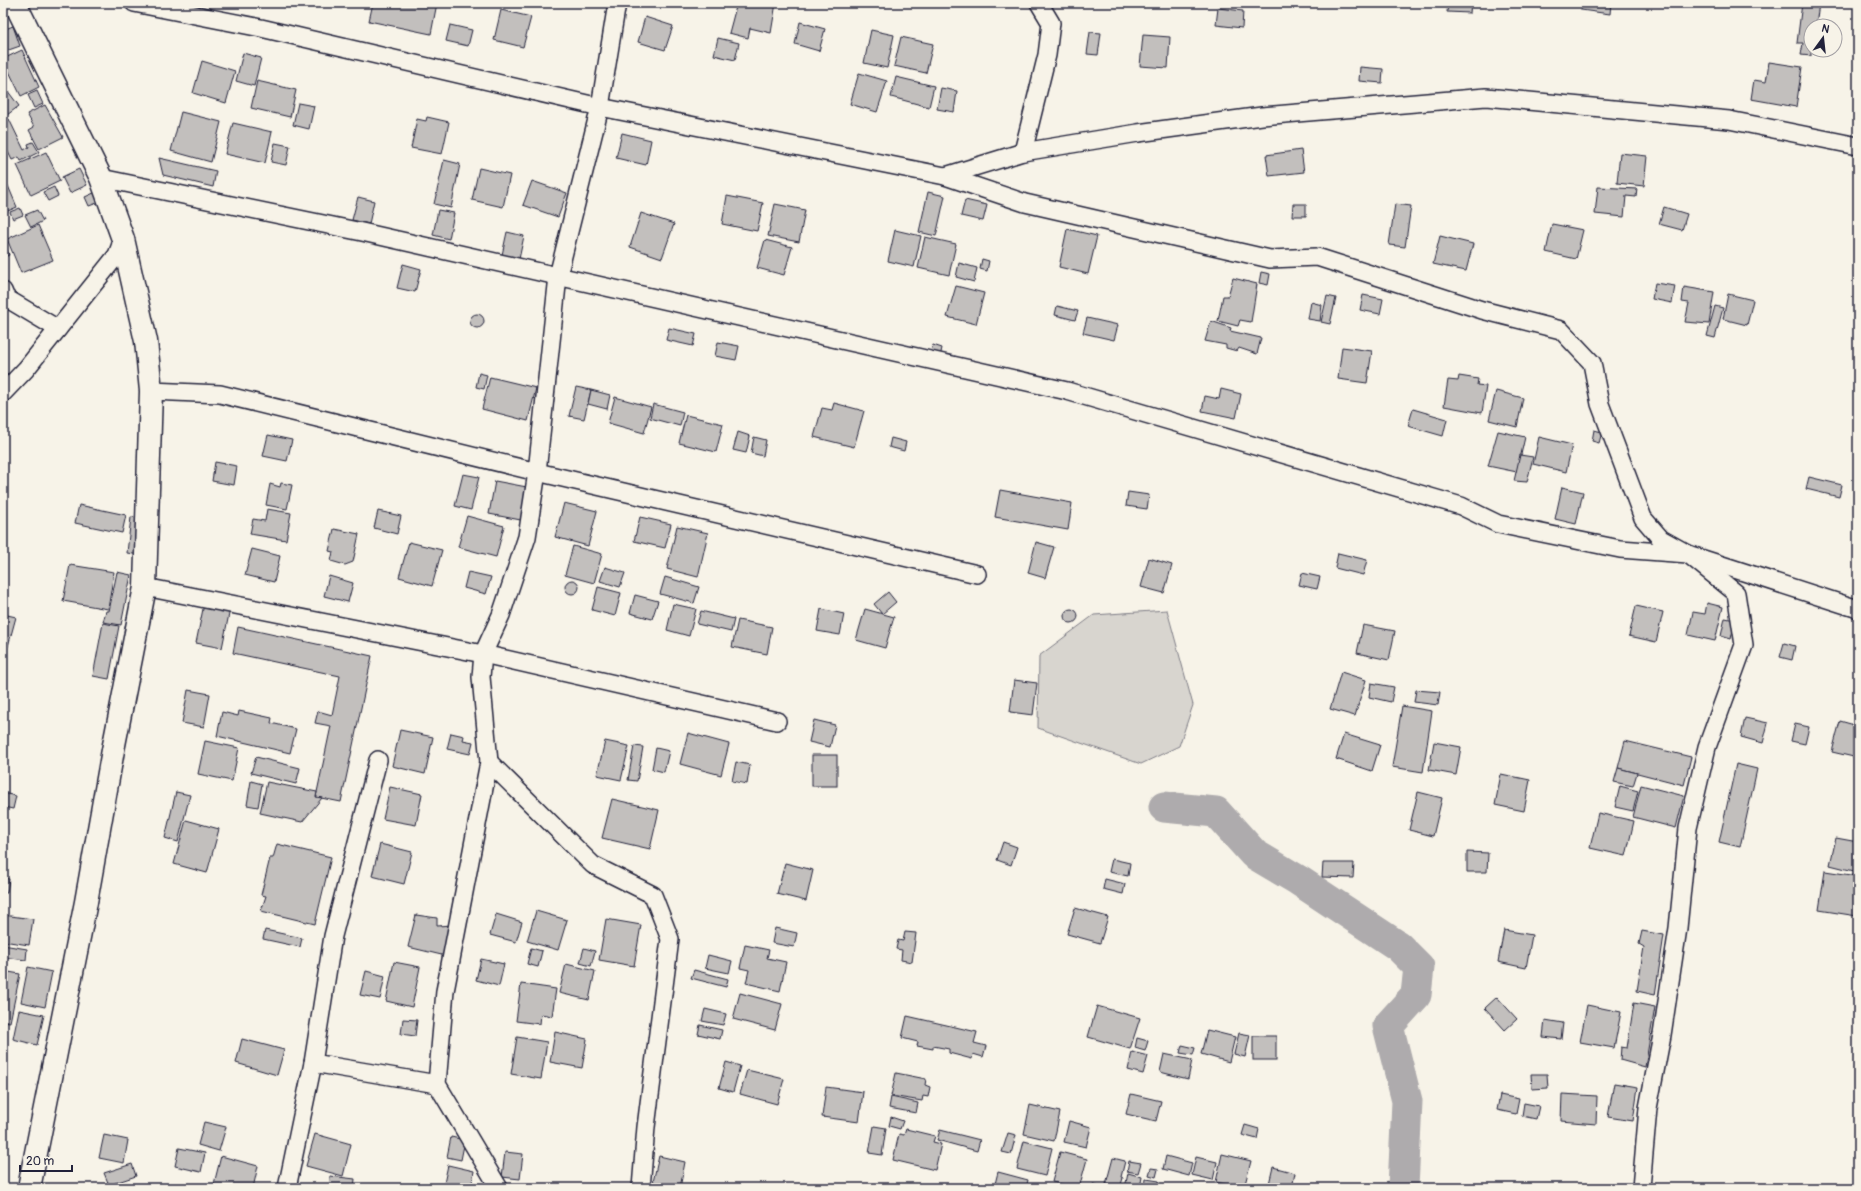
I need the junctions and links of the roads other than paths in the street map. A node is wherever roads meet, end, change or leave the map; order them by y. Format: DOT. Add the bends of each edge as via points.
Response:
graph roads {
  1 [pos="15,3"];
  2 [pos="134,3"];
  3 [pos="617,3"];
  4 [pos="1039,3"];
  5 [pos="600,107"];
  6 [pos="1858,146"];
  7 [pos="1023,152"];
  8 [pos="945,176"];
  9 [pos="101,178"];
  10 [pos="123,240"];
  11 [pos="558,276"];
  12 [pos="3,292"];
  13 [pos="58,329"];
  14 [pos="151,391"];
  15 [pos="3,393"];
  16 [pos="537,472"];
  17 [pos="1688,554"];
  18 [pos="977,574"];
  19 [pos="145,587"];
  20 [pos="1858,609"];
  21 [pos="483,654"];
  22 [pos="777,721"];
  23 [pos="378,760"];
  24 [pos="489,762"];
  25 [pos="313,1063"];
  26 [pos="437,1084"];
  27 [pos="29,1188"];
  28 [pos="287,1188"];
  29 [pos="499,1188"];
  30 [pos="641,1188"];
  31 [pos="1641,1188"];
  1 -- 9 [label="highway"];
  2 -- 5 [label="street" via="261,28"];
  3 -- 5 [label="street"];
  4 -- 7 [label="street" via="1051,23 1047,55"];
  5 -- 8 [label="street"];
  5 -- 11 [label="street"];
  6 -- 7 [label="street" via="1729,120 1486,97 1262,116"];
  7 -- 8 [label="street"];
  8 -- 17 [label="street" via="1025,203 1270,259 1317,257 1482,310 1561,330 1592,363 1600,404 1643,518 1661,539"];
  9 -- 10 [label="highway"];
  9 -- 11 [label="street"];
  10 -- 13 [label="street" via="117,255"];
  10 -- 14 [label="highway" via="146,341"];
  11 -- 16 [label="street"];
  11 -- 17 [label="street" via="1067,391 1461,506 1498,524 1620,549"];
  12 -- 13 [label="street" via="6,298"];
  13 -- 15 [label="street"];
  14 -- 16 [label="street" via="220,394"];
  14 -- 19 [label="highway"];
  16 -- 18 [label="street"];
  16 -- 21 [label="street" via="527,537 501,615"];
  17 -- 20 [label="street"];
  17 -- 31 [label="street" via="1736,593 1744,645 1707,747 1688,828 1678,928 1648,1108"];
  19 -- 21 [label="street"];
  19 -- 27 [label="highway"];
  21 -- 22 [label="street"];
  21 -- 24 [label="street" via="481,677"];
  23 -- 25 [label="street" via="333,936"];
  24 -- 26 [label="street" via="445,991"];
  24 -- 30 [label="street" via="593,865 653,895 670,939 646,1127"];
  25 -- 26 [label="street"];
  25 -- 28 [label="street"];
  26 -- 29 [label="street"];
}
